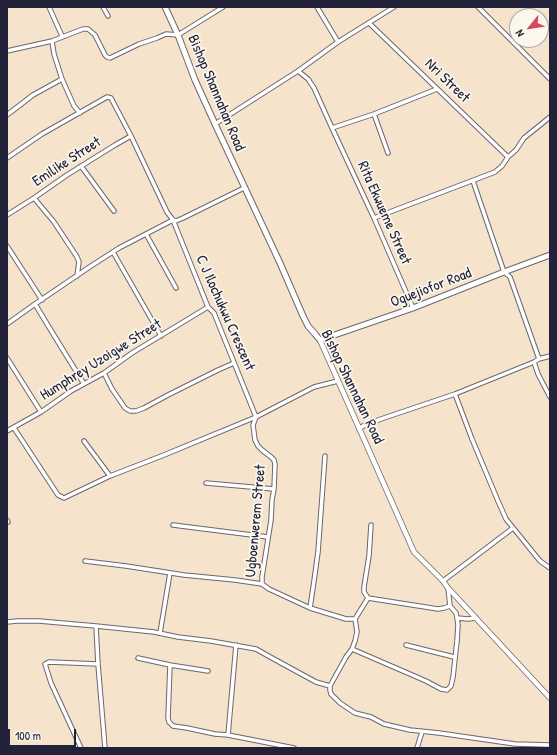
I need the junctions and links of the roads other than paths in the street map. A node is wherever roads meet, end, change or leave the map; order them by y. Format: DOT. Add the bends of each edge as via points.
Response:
graph roads {
  1 [pos="49,7"];
  2 [pos="103,7"];
  3 [pos="165,7"];
  4 [pos="223,7"];
  5 [pos="317,7"];
  6 [pos="394,7"];
  7 [pos="478,7"];
  8 [pos="108,16"];
  9 [pos="369,22"];
  10 [pos="178,35"];
  11 [pos="62,36"];
  12 [pos="52,41"];
  13 [pos="338,42"];
  14 [pos="7,51"];
  15 [pos="298,71"];
  16 [pos="62,79"];
  17 [pos="550,79"];
  18 [pos="437,89"];
  19 [pos="80,113"];
  20 [pos="374,114"];
  21 [pos="7,115"];
  22 [pos="550,117"];
  23 [pos="215,124"];
  24 [pos="332,128"];
  25 [pos="131,136"];
  26 [pos="388,153"];
  27 [pos="508,157"];
  28 [pos="7,158"];
  29 [pos="81,166"];
  30 [pos="473,181"];
  31 [pos="244,188"];
  32 [pos="34,198"];
  33 [pos="114,211"];
  34 [pos="7,215"];
  35 [pos="374,218"];
  36 [pos="172,220"];
  37 [pos="146,234"];
  38 [pos="7,246"];
  39 [pos="113,252"];
  40 [pos="550,255"];
  41 [pos="504,272"];
  42 [pos="77,276"];
  43 [pos="176,288"];
  44 [pos="42,300"];
  45 [pos="35,304"];
  46 [pos="208,307"];
  47 [pos="413,308"];
  48 [pos="7,323"];
  49 [pos="161,336"];
  50 [pos="320,340"];
  51 [pos="550,356"];
  52 [pos="7,358"];
  53 [pos="539,359"];
  54 [pos="534,362"];
  55 [pos="234,363"];
  56 [pos="104,373"];
  57 [pos="338,381"];
  58 [pos="84,384"];
  59 [pos="455,394"];
  60 [pos="550,396"];
  61 [pos="41,412"];
  62 [pos="256,416"];
  63 [pos="14,428"];
  64 [pos="361,428"];
  65 [pos="7,431"];
  66 [pos="84,441"];
  67 [pos="325,456"];
  68 [pos="110,476"];
  69 [pos="206,483"];
  70 [pos="274,489"];
  71 [pos="173,525"];
  72 [pos="371,525"];
  73 [pos="514,528"];
  74 [pos="268,537"];
  75 [pos="85,561"];
  76 [pos="550,568"];
  77 [pos="170,573"];
  78 [pos="443,581"];
  79 [pos="262,584"];
  80 [pos="448,588"];
  81 [pos="368,598"];
  82 [pos="450,606"];
  83 [pos="310,608"];
  84 [pos="457,618"];
  85 [pos="476,618"];
  86 [pos="355,619"];
  87 [pos="7,622"];
  88 [pos="96,626"];
  89 [pos="160,633"];
  90 [pos="236,645"];
  91 [pos="406,646"];
  92 [pos="352,649"];
  93 [pos="454,657"];
  94 [pos="138,658"];
  95 [pos="98,664"];
  96 [pos="170,666"];
  97 [pos="208,671"];
  98 [pos="330,686"];
  99 [pos="550,698"];
  100 [pos="422,732"];
  101 [pos="228,735"];
  102 [pos="550,745"];
  103 [pos="81,748"];
  104 [pos="105,748"];
  105 [pos="294,748"];
  106 [pos="417,748"];
  1 -- 11 [label="street"];
  2 -- 8 [label="street"];
  3 -- 10 [label="main road, Bishop Shannahan Road"];
  4 -- 10 [label="street"];
  5 -- 13 [label="street"];
  6 -- 9 [label="street"];
  7 -- 17 [label="street"];
  9 -- 13 [label="street"];
  9 -- 18 [label="street, Nri Street"];
  10 -- 11 [label="street" via="166,34 110,58 104,55 95,35 88,28"];
  10 -- 23 [label="main road, Bishop Shannahan Road"];
  11 -- 12 [label="street"];
  12 -- 14 [label="street"];
  12 -- 16 [label="street"];
  13 -- 15 [label="street"];
  15 -- 23 [label="street"];
  15 -- 24 [label="street, Rita Ekwueme Street" via="314,88"];
  16 -- 19 [label="street" via="74,106"];
  16 -- 21 [label="street" via="33,95"];
  18 -- 20 [label="street"];
  18 -- 27 [label="street, Nri Street"];
  19 -- 25 [label="street, C J Ilochukwu Crescent" via="107,97 111,98"];
  19 -- 28 [label="street" via="42,134"];
  20 -- 24 [label="street"];
  20 -- 26 [label="street"];
  22 -- 27 [label="street" via="524,138"];
  23 -- 31 [label="main road, Bishop Shannahan Road"];
  24 -- 35 [label="street, Rita Ekwueme Street"];
  25 -- 29 [label="street, Emilike Street"];
  25 -- 36 [label="street, C J Ilochukwu Crescent"];
  27 -- 30 [label="street" via="494,172"];
  29 -- 32 [label="street, Emilike Street"];
  29 -- 33 [label="street"];
  30 -- 35 [label="street"];
  30 -- 41 [label="street"];
  31 -- 36 [label="street" via="183,218"];
  31 -- 50 [label="main road, Bishop Shannahan Road" via="303,316"];
  32 -- 34 [label="street"];
  32 -- 42 [label="street, Emilike Street" via="54,222 77,257"];
  35 -- 47 [label="street, Rita Ekwueme Street"];
  36 -- 37 [label="street"];
  36 -- 46 [label="street, C J Ilochukwu Crescent"];
  37 -- 39 [label="street"];
  37 -- 43 [label="street"];
  38 -- 44 [label="street"];
  39 -- 42 [label="street"];
  39 -- 49 [label="street"];
  40 -- 41 [label="main road, Oguejiofor Road"];
  41 -- 47 [label="main road, Oguejiofor Road"];
  41 -- 53 [label="street" via="510,277"];
  42 -- 44 [label="street"];
  44 -- 45 [label="street"];
  45 -- 48 [label="street"];
  45 -- 58 [label="street"];
  46 -- 49 [label="street, Humphrey Uzoigwe Street"];
  46 -- 55 [label="street, C J Ilochukwu Crescent" via="214,313"];
  47 -- 50 [label="main road, Oguejiofor Road"];
  49 -- 56 [label="street, Humphrey Uzoigwe Street"];
  50 -- 57 [label="street, Bishop Shannahan Road"];
  51 -- 53 [label="street"];
  52 -- 61 [label="street"];
  53 -- 54 [label="street"];
  54 -- 59 [label="street"];
  54 -- 60 [label="street"];
  55 -- 56 [label="street" via="136,411 125,408"];
  55 -- 62 [label="street, C J Ilochukwu Crescent"];
  56 -- 58 [label="street, Humphrey Uzoigwe Street"];
  57 -- 62 [label="street" via="314,387"];
  57 -- 64 [label="street, Bishop Shannahan Road"];
  58 -- 61 [label="street, Humphrey Uzoigwe Street"];
  59 -- 64 [label="street"];
  59 -- 73 [label="street" via="498,502 506,519"];
  61 -- 63 [label="street, Humphrey Uzoigwe Street"];
  62 -- 68 [label="street"];
  62 -- 70 [label="street, Ugboenwerem Street" via="253,424 255,440 275,464"];
  63 -- 65 [label="street, Humphrey Uzoigwe Street"];
  63 -- 68 [label="street" via="58,495 64,498"];
  64 -- 78 [label="street, Bishop Shannahan Road" via="414,552"];
  66 -- 68 [label="street"];
  67 -- 83 [label="street" via="318,552"];
  69 -- 70 [label="street"];
  70 -- 74 [label="street, Ugboenwerem Street"];
  71 -- 74 [label="street"];
  72 -- 81 [label="street" via="364,587"];
  73 -- 76 [label="street" via="540,561"];
  73 -- 78 [label="street"];
  74 -- 79 [label="street, Ugboenwerem Street"];
  75 -- 77 [label="street"];
  77 -- 79 [label="street"];
  77 -- 89 [label="street"];
  78 -- 80 [label="street, Bishop Shannahan Road"];
  79 -- 83 [label="street, Ugboenwerem Street"];
  80 -- 82 [label="street"];
  80 -- 85 [label="street, Bishop Shannahan Road"];
  81 -- 82 [label="street" via="438,609"];
  81 -- 86 [label="street"];
  82 -- 84 [label="street"];
  83 -- 86 [label="street, Ugboenwerem Street" via="346,619"];
  84 -- 85 [label="street"];
  84 -- 93 [label="street"];
  85 -- 99 [label="street, Bishop Shannahan Road"];
  86 -- 92 [label="street" via="356,632"];
  87 -- 88 [label="street" via="39,621"];
  88 -- 89 [label="street"];
  88 -- 95 [label="street"];
  89 -- 90 [label="street"];
  90 -- 98 [label="street" via="256,648 316,682"];
  90 -- 101 [label="street"];
  91 -- 93 [label="street"];
  92 -- 93 [label="street" via="446,690 451,686"];
  92 -- 98 [label="street"];
  94 -- 96 [label="street"];
  95 -- 103 [label="street" via="45,664"];
  95 -- 104 [label="street"];
  96 -- 97 [label="street"];
  96 -- 101 [label="street" via="169,722 173,726"];
  98 -- 100 [label="street" via="333,696 355,712 384,724"];
  100 -- 102 [label="street" via="514,744"];
  100 -- 106 [label="street"];
  101 -- 105 [label="street" via="264,745"];
}
